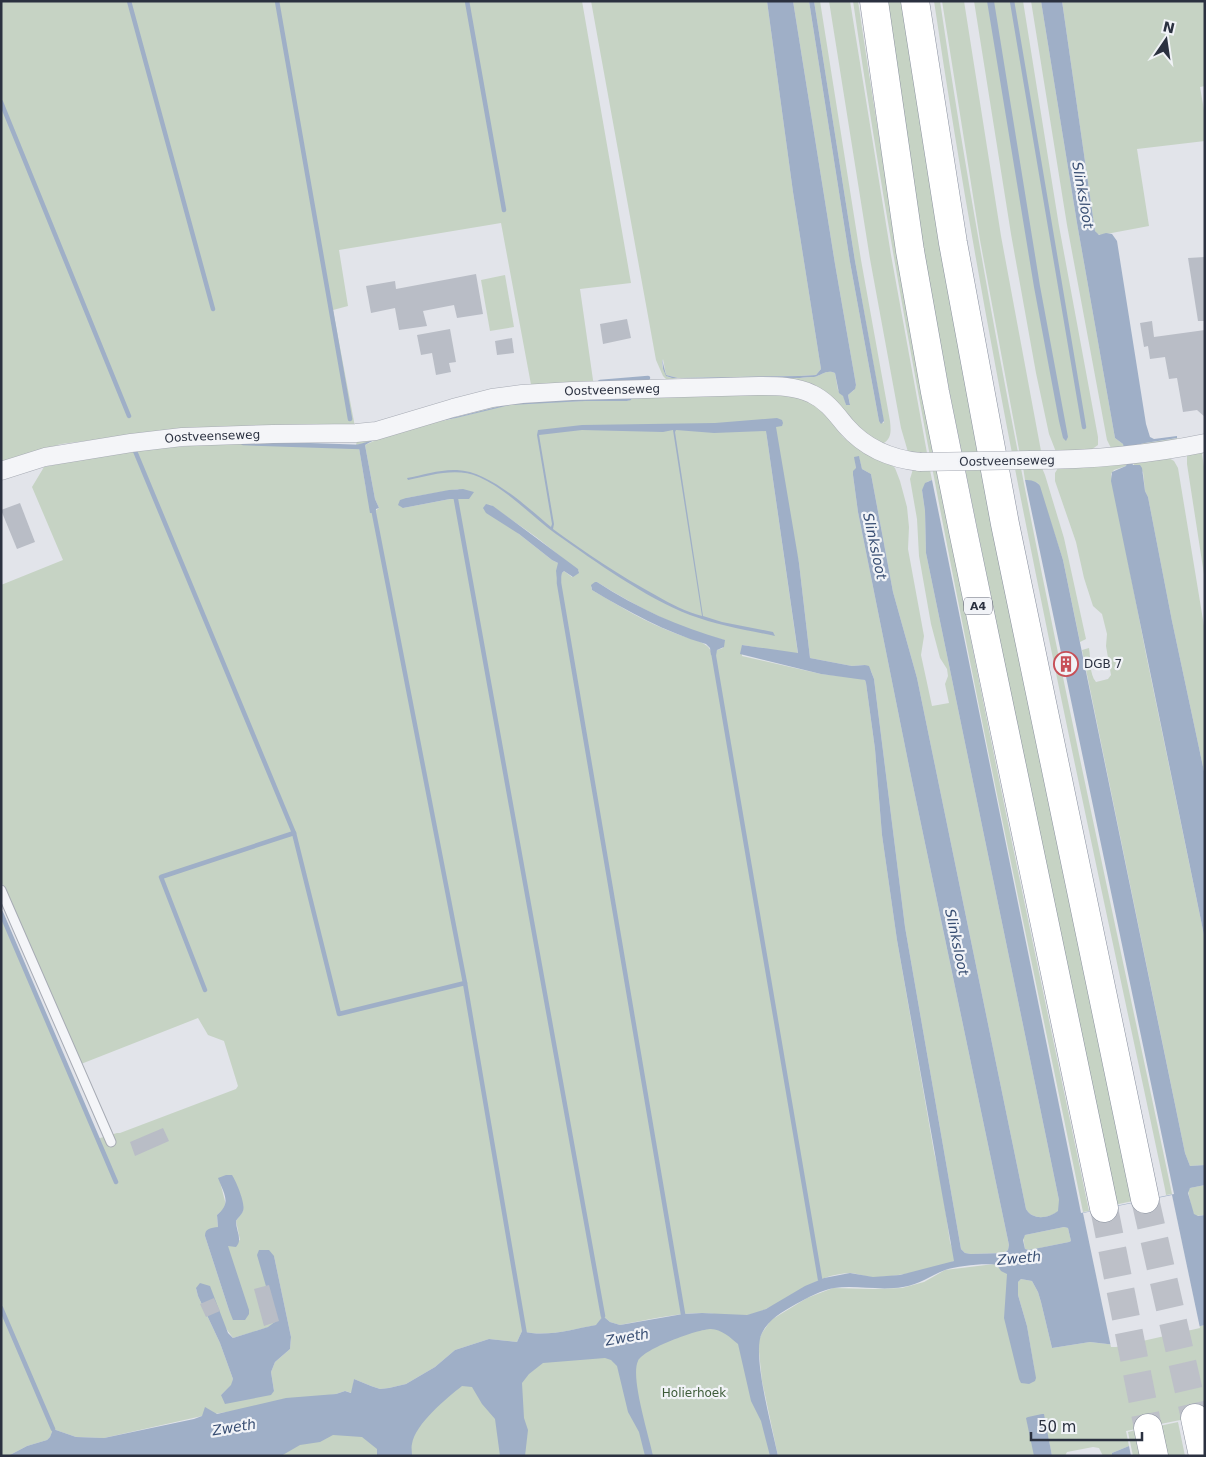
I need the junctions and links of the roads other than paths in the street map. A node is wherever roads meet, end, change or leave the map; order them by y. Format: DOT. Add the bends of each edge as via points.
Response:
graph roads {
  1 [pos="874,1"];
  2 [pos="915,1"];
  3 [pos="1205,443"];
  4 [pos="1,471"];
  5 [pos="1,890"];
  6 [pos="111,1142"];
  7 [pos="1145,1199"];
  8 [pos="1104,1208"];
  9 [pos="1194,1418"];
  10 [pos="1148,1428"];
  11 [pos="1154,1456"];
  12 [pos="1203,1456"];
  1 -- 8 [label="highway, A4" via="910,252 937,401"];
  2 -- 7 [label="highway" via="953,243 1005,524"];
  3 -- 4 [label="street, Oostveenseweg, bridge" via="1074,460 920,462 890,457 865,444 827,404 812,394 759,386 522,394 492,398 376,431 182,437 45,457"];
  5 -- 6 [label="lane"];
  9 -- 12 [label="highway"];
  10 -- 11 [label="highway"];
}
